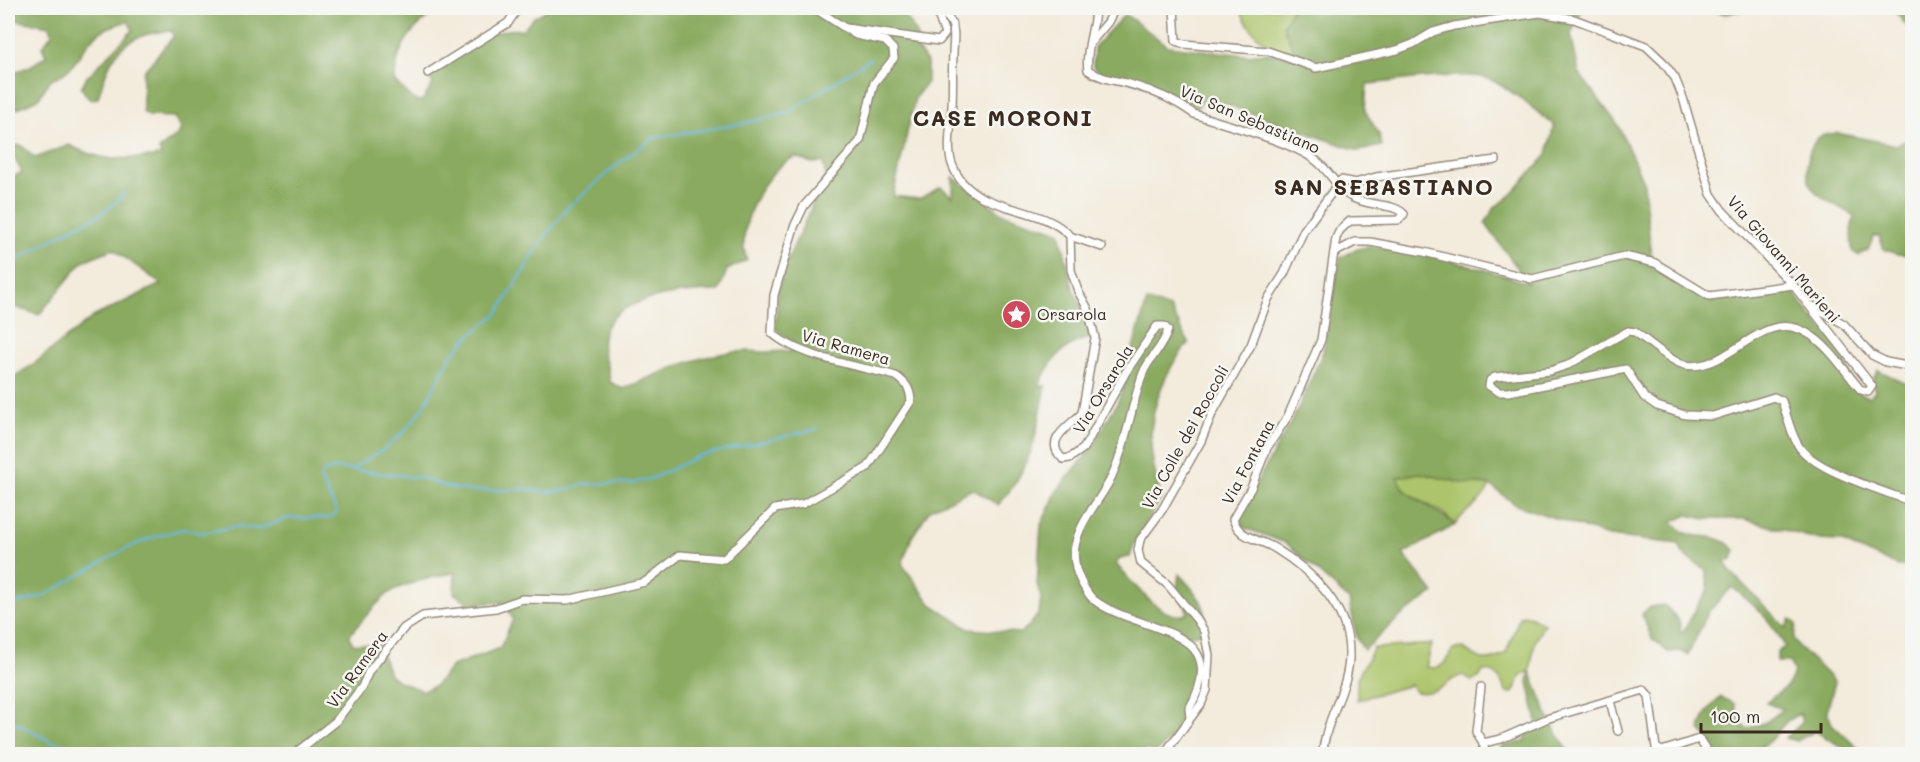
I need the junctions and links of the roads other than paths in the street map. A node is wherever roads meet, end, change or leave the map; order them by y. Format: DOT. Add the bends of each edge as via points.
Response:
graph roads {
  1 [pos="518,8"];
  2 [pos="814,8"];
  3 [pos="935,8"];
  4 [pos="1095,8"];
  5 [pos="1115,8"];
  6 [pos="1174,8"];
  7 [pos="845,28"];
  8 [pos="1092,41"];
  9 [pos="428,73"];
  10 [pos="1496,160"];
  11 [pos="1336,184"];
  12 [pos="1071,236"];
  13 [pos="1336,240"];
  14 [pos="1102,247"];
  15 [pos="1334,253"];
  16 [pos="1793,285"];
  17 [pos="1806,302"];
  18 [pos="1912,367"];
  19 [pos="1912,502"];
  20 [pos="1480,687"];
  21 [pos="1610,701"];
  22 [pos="1190,717"];
  23 [pos="1618,731"];
  24 [pos="1483,743"];
  25 [pos="294,754"];
  26 [pos="1164,754"];
  27 [pos="1323,754"];
  28 [pos="1486,754"];
  29 [pos="1709,754"];
  1 -- 9 [label="street" via="508,23"];
  2 -- 7 [label="street"];
  3 -- 7 [label="street" via="945,34 939,41"];
  3 -- 12 [label="street" via="952,23 951,163 961,179 989,202 1052,220"];
  4 -- 8 [label="street, Via San Sebastiano"];
  5 -- 8 [label="street"];
  6 -- 16 [label="street, Via Giovanni Marieni" via="1176,41 1268,51 1316,68 1397,50 1454,26 1540,13 1574,20 1646,46 1675,78 1711,194"];
  7 -- 25 [label="street, Via Ramera" via="856,35 885,41 893,49 894,58 874,83 860,141 804,206 794,226 774,295 772,333 800,349 896,376 910,389 910,400 868,467 802,504 775,508 724,559 680,555 645,582 567,600 522,599 496,608 423,616 404,628 369,670 362,687 336,721"];
  8 -- 11 [label="street, Via San Sebastiano" via="1086,60 1088,70 1100,78 1133,85 1178,103 1194,114 1302,153 1320,164"];
  10 -- 11 [label="street" via="1355,183 1341,180"];
  11 -- 13 [label="street, Via San Sebastiano" via="1368,205 1395,207 1404,216 1398,220 1350,221"];
  11 -- 22 [label="street, Via Colle dei Roccoli" via="1304,230 1268,299 1251,345 1212,414 1202,441 1140,540 1142,563 1174,592 1204,631 1209,655 1207,690"];
  12 -- 14 [label="street"];
  12 -- 22 [label="street, Via Orsarola" via="1071,270 1088,309 1095,338 1082,413 1055,442 1063,459 1084,448 1157,326 1168,330 1143,373 1109,481 1084,519 1074,548 1077,570 1092,598 1170,633 1200,656 1202,677 1189,709"];
  13 -- 15 [label="street, Via Fontana"];
  15 -- 16 [label="street" via="1355,242 1371,242 1532,279 1624,256 1656,262 1709,296"];
  15 -- 27 [label="street, Via Fontana" via="1327,315 1317,350 1288,416 1233,519 1243,535 1275,548 1317,582 1336,605 1347,627 1347,679"];
  16 -- 17 [label="street, Via Giovanni Marieni"];
  17 -- 18 [label="street" via="1844,324 1872,355"];
  17 -- 19 [label="street, Via Giovanni Marieni" via="1872,386 1868,392 1861,390 1806,332 1780,326 1712,363 1694,366 1682,365 1628,331 1568,365 1550,371 1495,377 1489,386 1498,392 1509,392 1626,369 1644,397 1657,406 1699,417 1729,413 1774,397 1782,401 1799,447 1817,464"];
  20 -- 24 [label="street" via="1476,731"];
  21 -- 23 [label="street"];
  21 -- 24 [label="street" via="1546,718"];
  21 -- 29 [label="street" via="1645,691 1656,748 1662,751 1699,740"];
  22 -- 26 [label="street, Via Colle dei Roccoli"];
  24 -- 28 [label="street"];
}
